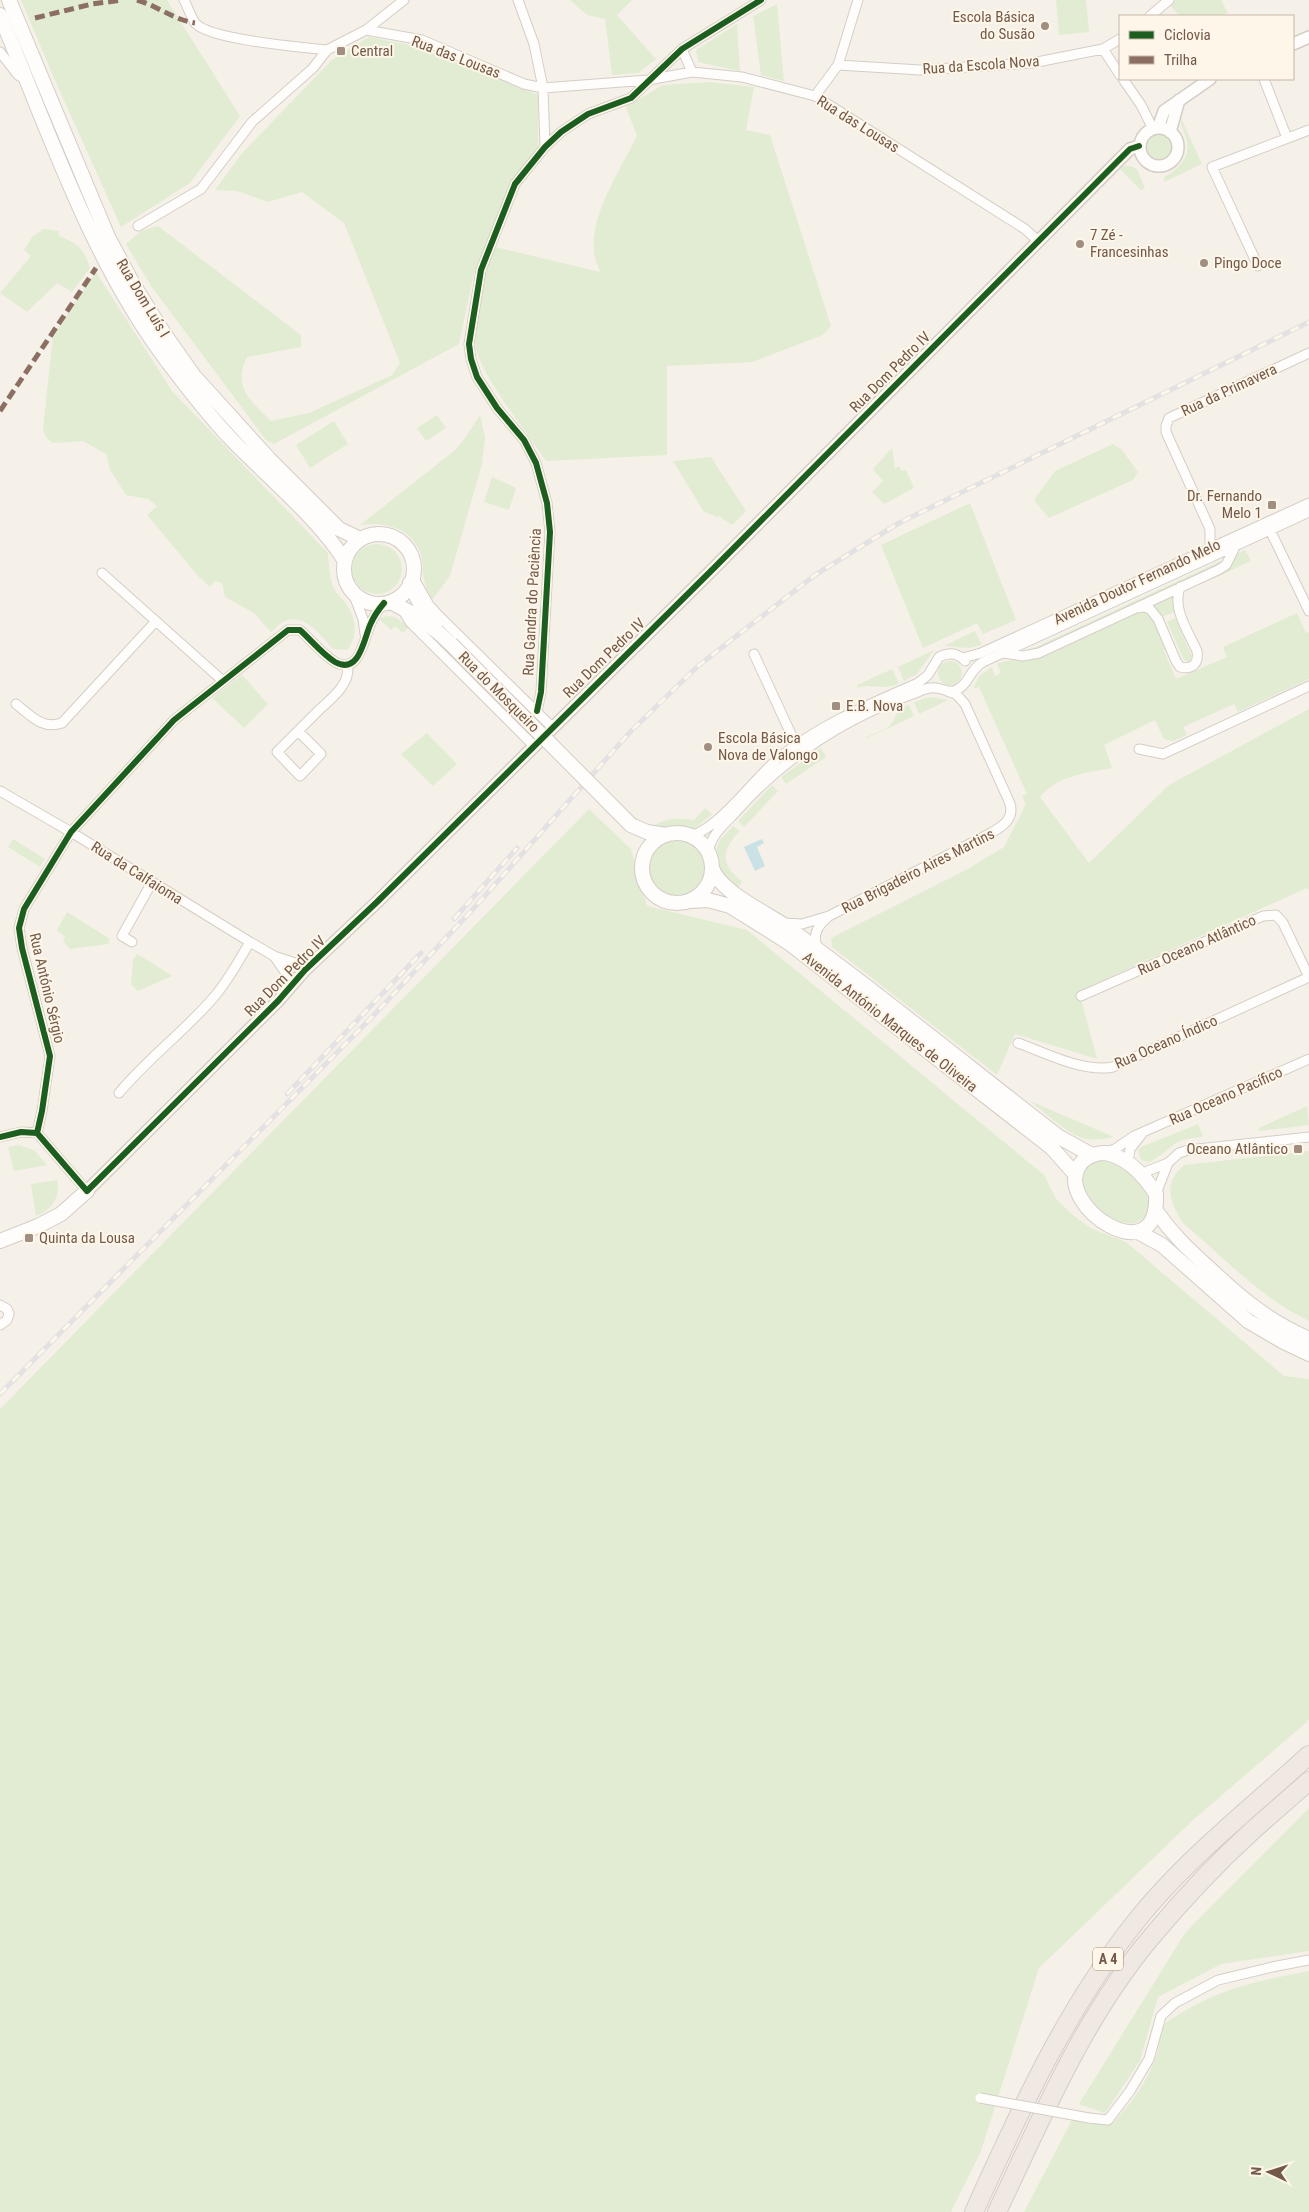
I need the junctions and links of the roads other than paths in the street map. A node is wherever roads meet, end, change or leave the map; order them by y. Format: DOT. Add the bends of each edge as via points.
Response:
graph roads {
  1 [pos="9,0"];
  2 [pos="184,0"];
  3 [pos="404,0"];
  4 [pos="518,0"];
  5 [pos="761,0"];
  6 [pos="858,0"];
  7 [pos="1169,0"];
  8 [pos="0,15"];
  9 [pos="1151,15"];
  10 [pos="366,30"];
  11 [pos="1309,37"];
  12 [pos="1119,40"];
  13 [pos="1294,44"];
  14 [pos="682,49"];
  15 [pos="1103,49"];
  16 [pos="327,50"];
  17 [pos="0,52"];
  18 [pos="838,65"];
  19 [pos="692,72"];
  20 [pos="1119,73"];
  21 [pos="648,80"];
  22 [pos="1124,80"];
  23 [pos="1209,80"];
  24 [pos="1264,80"];
  25 [pos="28,81"];
  26 [pos="543,88"];
  27 [pos="815,96"];
  28 [pos="1179,100"];
  29 [pos="1156,128"];
  30 [pos="1309,130"];
  31 [pos="1172,134"];
  32 [pos="1288,138"];
  33 [pos="1139,146"];
  34 [pos="544,147"];
  35 [pos="1118,161"];
  36 [pos="1144,161"];
  37 [pos="138,226"];
  38 [pos="1038,241"];
  39 [pos="1258,266"];
  40 [pos="1309,353"];
  41 [pos="1309,503"];
  42 [pos="1309,512"];
  43 [pos="1270,530"];
  44 [pos="360,539"];
  45 [pos="1236,545"];
  46 [pos="1210,549"];
  47 [pos="345,561"];
  48 [pos="102,573"];
  49 [pos="412,580"];
  50 [pos="1180,587"];
  51 [pos="353,593"];
  52 [pos="392,604"];
  53 [pos="1135,608"];
  54 [pos="1309,611"];
  55 [pos="156,620"];
  56 [pos="365,636"];
  57 [pos="446,639"];
  58 [pos="1003,653"];
  59 [pos="754,654"];
  60 [pos="963,658"];
  61 [pos="348,664"];
  62 [pos="932,667"];
  63 [pos="968,679"];
  64 [pos="222,681"];
  65 [pos="1309,686"];
  66 [pos="940,688"];
  67 [pos="949,692"];
  68 [pos="16,704"];
  69 [pos="965,704"];
  70 [pos="536,711"];
  71 [pos="552,727"];
  72 [pos="298,731"];
  73 [pos="796,745"];
  74 [pos="534,746"];
  75 [pos="1139,749"];
  76 [pos="0,791"];
  77 [pos="631,825"];
  78 [pos="71,832"];
  79 [pos="666,835"];
  80 [pos="692,836"];
  81 [pos="708,852"];
  82 [pos="644,857"];
  83 [pos="712,868"];
  84 [pos="152,882"];
  85 [pos="690,901"];
  86 [pos="829,916"];
  87 [pos="783,924"];
  88 [pos="132,942"];
  89 [pos="250,942"];
  90 [pos="806,942"];
  91 [pos="274,956"];
  92 [pos="305,970"];
  93 [pos="1309,977"];
  94 [pos="295,982"];
  95 [pos="1081,996"];
  96 [pos="1018,1043"];
  97 [pos="1309,1059"];
  98 [pos="119,1093"];
  99 [pos="37,1133"];
  100 [pos="1142,1134"];
  101 [pos="0,1137"];
  102 [pos="1309,1137"];
  103 [pos="1098,1154"];
  104 [pos="1128,1163"];
  105 [pos="1168,1163"];
  106 [pos="1075,1174"];
  107 [pos="1140,1174"];
  108 [pos="88,1191"];
  109 [pos="1156,1194"];
  110 [pos="1156,1211"];
  111 [pos="1138,1232"];
  112 [pos="0,1241"];
  113 [pos="0,1305"];
  114 [pos="0,1325"];
  115 [pos="1309,1339"];
  116 [pos="1309,1354"];
  117 [pos="1309,1755"];
  118 [pos="1309,1780"];
  119 [pos="1309,1960"];
  120 [pos="980,2098"];
  121 [pos="974,2212"];
  122 [pos="998,2212"];
  1 -- 44 [label="main road, Rua Dom Luís I" via="108,237 163,332 194,376 270,460 339,529"];
  2 -- 16 [label="street" via="195,23 214,32"];
  3 -- 10 [label="street"];
  4 -- 26 [label="street" via="534,44"];
  5 -- 14 [label="street, Rua Gandra do Paciência"];
  6 -- 18 [label="street"];
  7 -- 9 [label="street"];
  8 -- 25 [label="main road, Rua Dom Luís I"];
  10 -- 16 [label="street"];
  10 -- 26 [label="street, Rua das Lousas" via="422,40 524,84"];
  11 -- 13 [label="street"];
  12 -- 15 [label="street, Rua da Escola Nova"];
  14 -- 19 [label="street"];
  14 -- 21 [label="street, Rua Gandra do Paciência"];
  15 -- 18 [label="street, Rua da Escola Nova" via="1032,63 991,66 920,70"];
  15 -- 20 [label="street"];
  16 -- 37 [label="street" via="312,68 252,122 201,189"];
  17 -- 25 [label="street" via="18,75"];
  18 -- 27 [label="street"];
  19 -- 21 [label="street, Rua das Lousas"];
  19 -- 27 [label="street, Rua das Lousas" via="742,77"];
  21 -- 26 [label="street, Rua das Lousas"];
  21 -- 34 [label="street, Rua Gandra do Paciência" via="631,98 588,114"];
  22 -- 29 [label="street"];
  23 -- 28 [label="street, Rua Dom Pedro IV"];
  24 -- 32 [label="street"];
  25 -- 47 [label="main road, Rua Dom Luís I" via="100,248 164,356 230,438 330,538"];
  26 -- 34 [label="street"];
  27 -- 38 [label="street, Rua das Lousas" via="1025,229"];
  28 -- 29 [label="street, Rua Dom Pedro IV" via="1164,111"];
  28 -- 31 [label="street"];
  29 -- 31 [label="street"];
  29 -- 33 [label="street, Rua Dom Pedro IV" via="1144,134"];
  30 -- 32 [label="street"];
  31 -- 36 [label="street" via="1178,147 1171,163 1155,167"];
  32 -- 39 [label="street" via="1212,167"];
  33 -- 35 [label="street, Rua Dom Pedro IV" via="1130,149"];
  33 -- 36 [label="street"];
  34 -- 70 [label="street, Rua Gandra do Paciência" via="515,184 481,270 469,344 477,377 497,408 524,440 536,463 547,503 550,532 541,692"];
  35 -- 36 [label="street"];
  35 -- 38 [label="street, Rua Dom Pedro IV"];
  38 -- 71 [label="street, Rua Dom Pedro IV"];
  40 -- 46 [label="street, Rua da Primavera" via="1169,418 1166,432 1210,529"];
  41 -- 46 [label="street, Avenida Doutor Fernando Melo"];
  42 -- 43 [label="street, Avenida Doutor Fernando Melo"];
  43 -- 45 [label="street, Avenida Doutor Fernando Melo"];
  43 -- 54 [label="street"];
  44 -- 47 [label="main road" via="350,548"];
  44 -- 49 [label="main road" via="380,534 399,541 411,557"];
  45 -- 50 [label="street, Avenida Doutor Fernando Melo" via="1226,565"];
  45 -- 58 [label="street, Avenida Doutor Fernando Melo"];
  46 -- 60 [label="street, Avenida Doutor Fernando Melo" via="981,654"];
  47 -- 51 [label="main road, Rua Dom Luís I" via="344,575"];
  48 -- 55 [label="street"];
  49 -- 52 [label="main road"];
  49 -- 57 [label="main road" via="420,604"];
  49 -- 70 [label="street" via="438,615"];
  50 -- 53 [label="street, Avenida Doutor Fernando Melo"];
  50 -- 53 [label="street" via="1178,608 1198,658 1191,667 1180,667 1154,613 1144,607"];
  51 -- 52 [label="main road" via="371,603"];
  51 -- 56 [label="street" via="363,619"];
  52 -- 56 [label="street" via="372,620"];
  52 -- 57 [label="main road"];
  52 -- 74 [label="street"];
  53 -- 58 [label="street, Avenida Doutor Fernando Melo" via="1031,656"];
  55 -- 64 [label="street"];
  55 -- 68 [label="street" via="62,723 52,726 38,722"];
  56 -- 61 [label="street" via="362,651 355,661"];
  57 -- 77 [label="main road, Rua do Mosqueiro, bridge"];
  58 -- 63 [label="street, Avenida Doutor Fernando Melo" via="977,666"];
  59 -- 73 [label="street"];
  60 -- 62 [label="street, Avenida Doutor Fernando Melo" via="945,654 934,661"];
  60 -- 63 [label="street" via="967,663"];
  61 -- 64 [label="street, Rua António Sérgio" via="336,662 300,630 288,630"];
  61 -- 72 [label="street" via="348,676 343,686"];
  62 -- 66 [label="street" via="932,679"];
  62 -- 73 [label="street, Avenida Doutor Fernando Melo" via="918,683 829,724"];
  63 -- 67 [label="street, Avenida Doutor Fernando Melo" via="957,690"];
  63 -- 69 [label="street"];
  64 -- 78 [label="street, Rua António Sérgio" via="174,720"];
  65 -- 75 [label="street" via="1163,754"];
  66 -- 67 [label="street"];
  66 -- 81 [label="street" via="916,692 818,740 762,783 713,837"];
  67 -- 69 [label="street" via="956,694"];
  69 -- 86 [label="street, Rua Brigadeiro Aires Martins" via="1008,797 1012,810 1010,817 1003,827"];
  70 -- 71 [label="street"];
  71 -- 74 [label="street, Rua Dom Pedro IV"];
  72 -- 72 [label="street" via="322,754 300,776 277,752"];
  73 -- 80 [label="street, Avenida Doutor Fernando Melo" via="762,773 708,828"];
  74 -- 92 [label="street, Rua Dom Pedro IV"];
  76 -- 78 [label="street, Rua da Calfaioma"];
  77 -- 79 [label="main road, Rua do Mosqueiro"];
  77 -- 82 [label="main road, Rua do Mosqueiro"];
  78 -- 84 [label="street, Rua da Calfaioma"];
  78 -- 99 [label="street, Rua António Sérgio" via="24,909 19,928 50,1056"];
  79 -- 80 [label="main road" via="681,833"];
  79 -- 82 [label="main road" via="650,845"];
  80 -- 81 [label="main road"];
  81 -- 83 [label="main road"];
  82 -- 85 [label="main road" via="643,878 656,897 678,904"];
  83 -- 85 [label="main road" via="708,886"];
  83 -- 87 [label="main road" via="715,877 727,889"];
  84 -- 88 [label="street" via="122,936"];
  84 -- 89 [label="street, Rua da Calfaioma"];
  85 -- 90 [label="main road, Avenida António Marques de Oliveira" via="708,900 730,906"];
  86 -- 87 [label="street, Rua Brigadeiro Aires Martins" via="802,924"];
  86 -- 90 [label="street, Rua Brigadeiro Aires Martins"];
  87 -- 90 [label="main road"];
  89 -- 91 [label="street, Rua da Calfaioma"];
  89 -- 98 [label="street" via="215,996"];
  90 -- 103 [label="main road, Avenida António Marques de Oliveira" via="1059,1137"];
  90 -- 106 [label="main road, Avenida António Marques de Oliveira" via="1052,1148"];
  91 -- 92 [label="street, Rua da Calfaioma" via="298,964"];
  91 -- 94 [label="street, Rua da Calfaioma"];
  92 -- 94 [label="street, Rua Dom Pedro IV"];
  93 -- 95 [label="street, Rua Oceano Atlântico" via="1283,923 1276,915 1263,916"];
  93 -- 96 [label="street, Rua Oceano Índico" via="1107,1068 1086,1067"];
  94 -- 108 [label="street, Rua Dom Pedro IV"];
  97 -- 100 [label="street, Rua Oceano Pacífico"];
  99 -- 101 [label="street" via="21,1132"];
  99 -- 108 [label="street"];
  100 -- 103 [label="street, Rua Oceano Pacífico"];
  100 -- 104 [label="street" via="1130,1149"];
  102 -- 105 [label="street" via="1193,1149 1179,1153"];
  103 -- 104 [label="main road, Avenida António Marques de Oliveira" via="1115,1155"];
  103 -- 106 [label="main road" via="1084,1160"];
  104 -- 107 [label="main road, Avenida António Marques de Oliveira"];
  105 -- 107 [label="street"];
  105 -- 109 [label="street"];
  106 -- 111 [label="main road, Avenida António Marques de Oliveira" via="1078,1195 1098,1218 1121,1231"];
  107 -- 109 [label="main road, Avenida António Marques de Oliveira"];
  108 -- 112 [label="main road, Rua Dom Pedro IV" via="61,1214"];
  109 -- 110 [label="main road"];
  110 -- 111 [label="main road" via="1149,1224"];
  110 -- 115 [label="main road" via="1171,1234 1251,1307"];
  111 -- 116 [label="main road, Avenida António Marques de Oliveira" via="1162,1245 1248,1321"];
  113 -- 114 [label="street" via="9,1314 5,1323"];
  117 -- 121 [label="highway, A 4" via="1173,1880 1138,1919 1095,1976 1050,2054"];
  118 -- 122 [label="highway, A 4" via="1209,1873 1152,1936 1114,1987 1048,2102"];
  119 -- 120 [label="street, bridge" via="1218,1980 1174,2003 1161,2016 1149,2059 1130,2092 1108,2120"];
}
